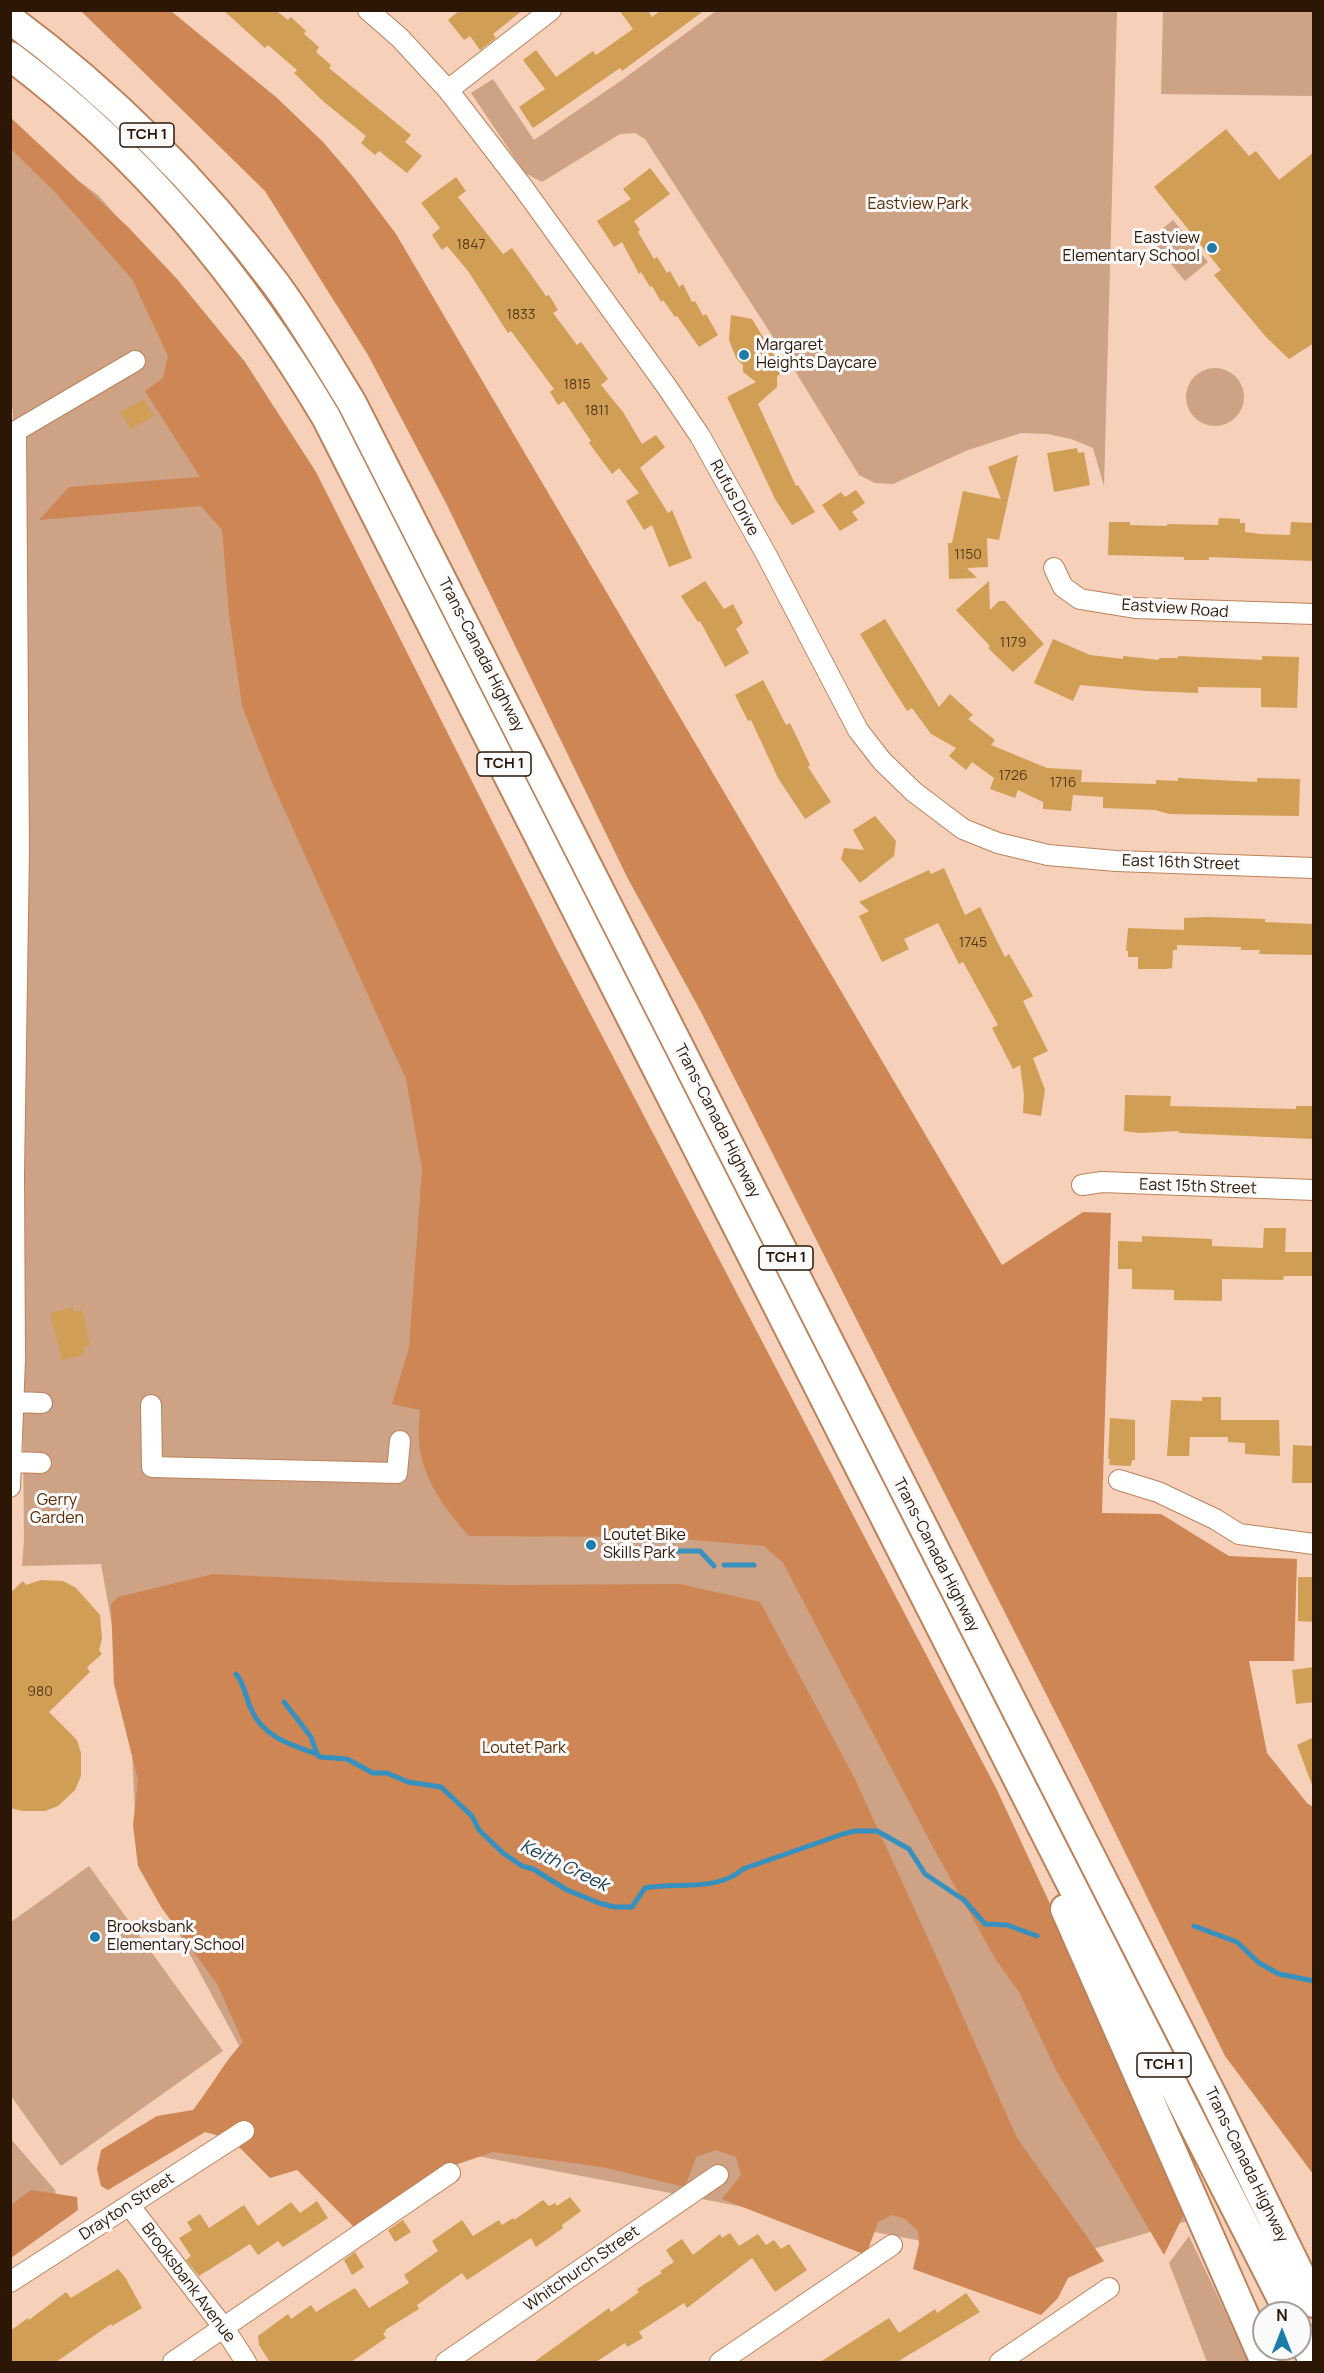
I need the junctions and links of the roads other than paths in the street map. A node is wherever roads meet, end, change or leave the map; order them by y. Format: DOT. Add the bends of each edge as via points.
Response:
graph roads {
  1 [pos="368,10"];
  2 [pos="551,10"];
  3 [pos="10,19"];
  4 [pos="10,56"];
  5 [pos="448,90"];
  6 [pos="135,361"];
  7 [pos="14,531"];
  8 [pos="1054,568"];
  9 [pos="1314,614"];
  10 [pos="14,851"];
  11 [pos="1048,855"];
  12 [pos="1314,868"];
  13 [pos="13,1013"];
  14 [pos="12,1173"];
  15 [pos="1082,1185"];
  16 [pos="1314,1190"];
  17 [pos="13,1359"];
  18 [pos="14,1402"];
  19 [pos="42,1403"];
  20 [pos="151,1405"];
  21 [pos="400,1441"];
  22 [pos="11,1462"];
  23 [pos="41,1463"];
  24 [pos="1119,1480"];
  25 [pos="10,1486"];
  26 [pos="1314,1544"];
  27 [pos="1039,1817"];
  28 [pos="244,2131"];
  29 [pos="450,2173"];
  30 [pos="718,2175"];
  31 [pos="129,2205"];
  32 [pos="892,2245"];
  33 [pos="10,2282"];
  34 [pos="1109,2288"];
  35 [pos="1283,2301"];
  36 [pos="1314,2302"];
  37 [pos="224,2328"];
  38 [pos="173,2362"];
  39 [pos="246,2362"];
  40 [pos="446,2362"];
  41 [pos="720,2362"];
  42 [pos="1000,2362"];
  43 [pos="1265,2362"];
  1 -- 5 [label="street, Rufus Drive"];
  2 -- 5 [label="street"];
  3 -- 36 [label="highway, Trans-Canada Highway / TCH 1" via="101,91 186,175 276,285 352,403"];
  4 -- 27 [label="highway, Trans-Canada Highway / TCH 1" via="123,151 210,247 291,359 326,417"];
  5 -- 11 [label="street, Rufus Drive" via="522,186 700,436 858,730 882,761 914,792 963,829 998,843"];
  6 -- 7 [label="street" via="16,431"];
  7 -- 10 [label="street"];
  8 -- 9 [label="street, Eastview Road" via="1063,587 1080,599 1135,608"];
  10 -- 13 [label="street"];
  11 -- 12 [label="street, East 16th Street"];
  13 -- 14 [label="street"];
  14 -- 17 [label="street"];
  15 -- 16 [label="street, East 15th Street" via="1102,1182"];
  17 -- 18 [label="street"];
  18 -- 19 [label="street"];
  18 -- 22 [label="street"];
  20 -- 21 [label="street" via="152,1467 397,1473"];
  22 -- 23 [label="street"];
  22 -- 25 [label="street"];
  24 -- 26 [label="street" via="1158,1492 1215,1518 1239,1534"];
  27 -- 35 [label="highway, Trans-Canada Highway / TCH 1"];
  27 -- 43 [label="highway" via="1062,1903"];
  28 -- 31 [label="street, Drayton Street"];
  29 -- 37 [label="street"];
  30 -- 40 [label="street, Whitchurch Street"];
  31 -- 33 [label="street, Drayton Street"];
  31 -- 37 [label="street, Brooksbank Avenue"];
  32 -- 41 [label="street"];
  34 -- 42 [label="street"];
  37 -- 38 [label="street"];
  37 -- 39 [label="street, Brooksbank Avenue"];
}
